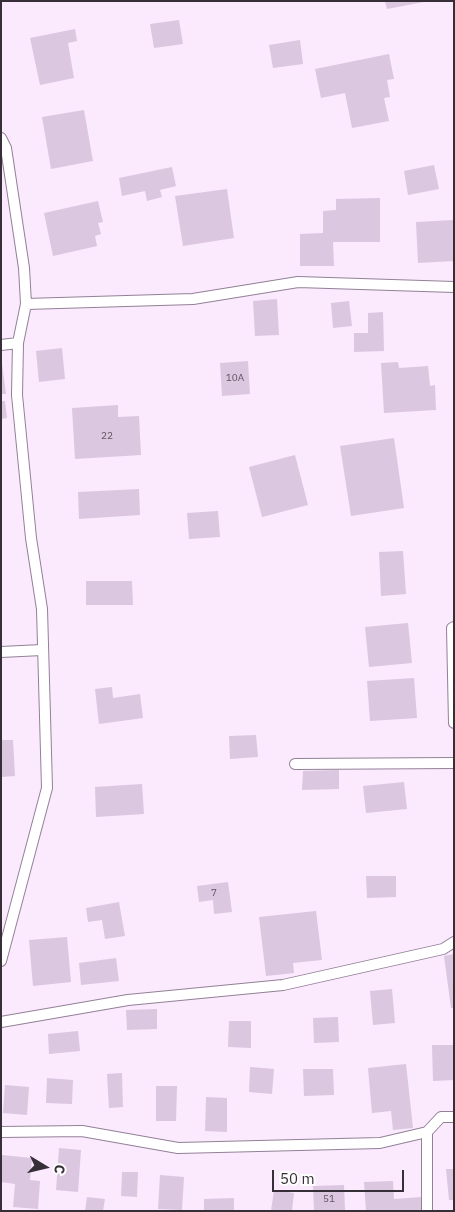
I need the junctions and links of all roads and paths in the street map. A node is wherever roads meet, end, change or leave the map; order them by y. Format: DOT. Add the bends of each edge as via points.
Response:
graph roads {
  1 [pos="1,138"];
  2 [pos="454,287"];
  3 [pos="26,304"];
  4 [pos="18,343"];
  5 [pos="1,345"];
  6 [pos="454,627"];
  7 [pos="42,650"];
  8 [pos="1,652"];
  9 [pos="454,723"];
  10 [pos="454,763"];
  11 [pos="295,764"];
  12 [pos="454,942"];
  13 [pos="1,961"];
  14 [pos="1,1022"];
  15 [pos="454,1117"];
  16 [pos="1,1132"];
  17 [pos="428,1132"];
  18 [pos="427,1211"];
  1 -- 3 [label="lane" via="6,148 24,268"];
  2 -- 3 [label="lane" via="298,282 193,299"];
  3 -- 4 [label="lane"];
  4 -- 5 [label="lane"];
  4 -- 7 [label="lane" via="17,395 31,538 42,609"];
  6 -- 9 [label="lane"];
  7 -- 8 [label="lane"];
  7 -- 13 [label="lane" via="47,788"];
  10 -- 11 [label="lane"];
  12 -- 14 [label="lane" via="443,949 283,985 128,1000"];
  15 -- 17 [label="lane" via="441,1117"];
  16 -- 17 [label="lane" via="82,1131 178,1148 380,1143"];
  17 -- 18 [label="lane"];
}
